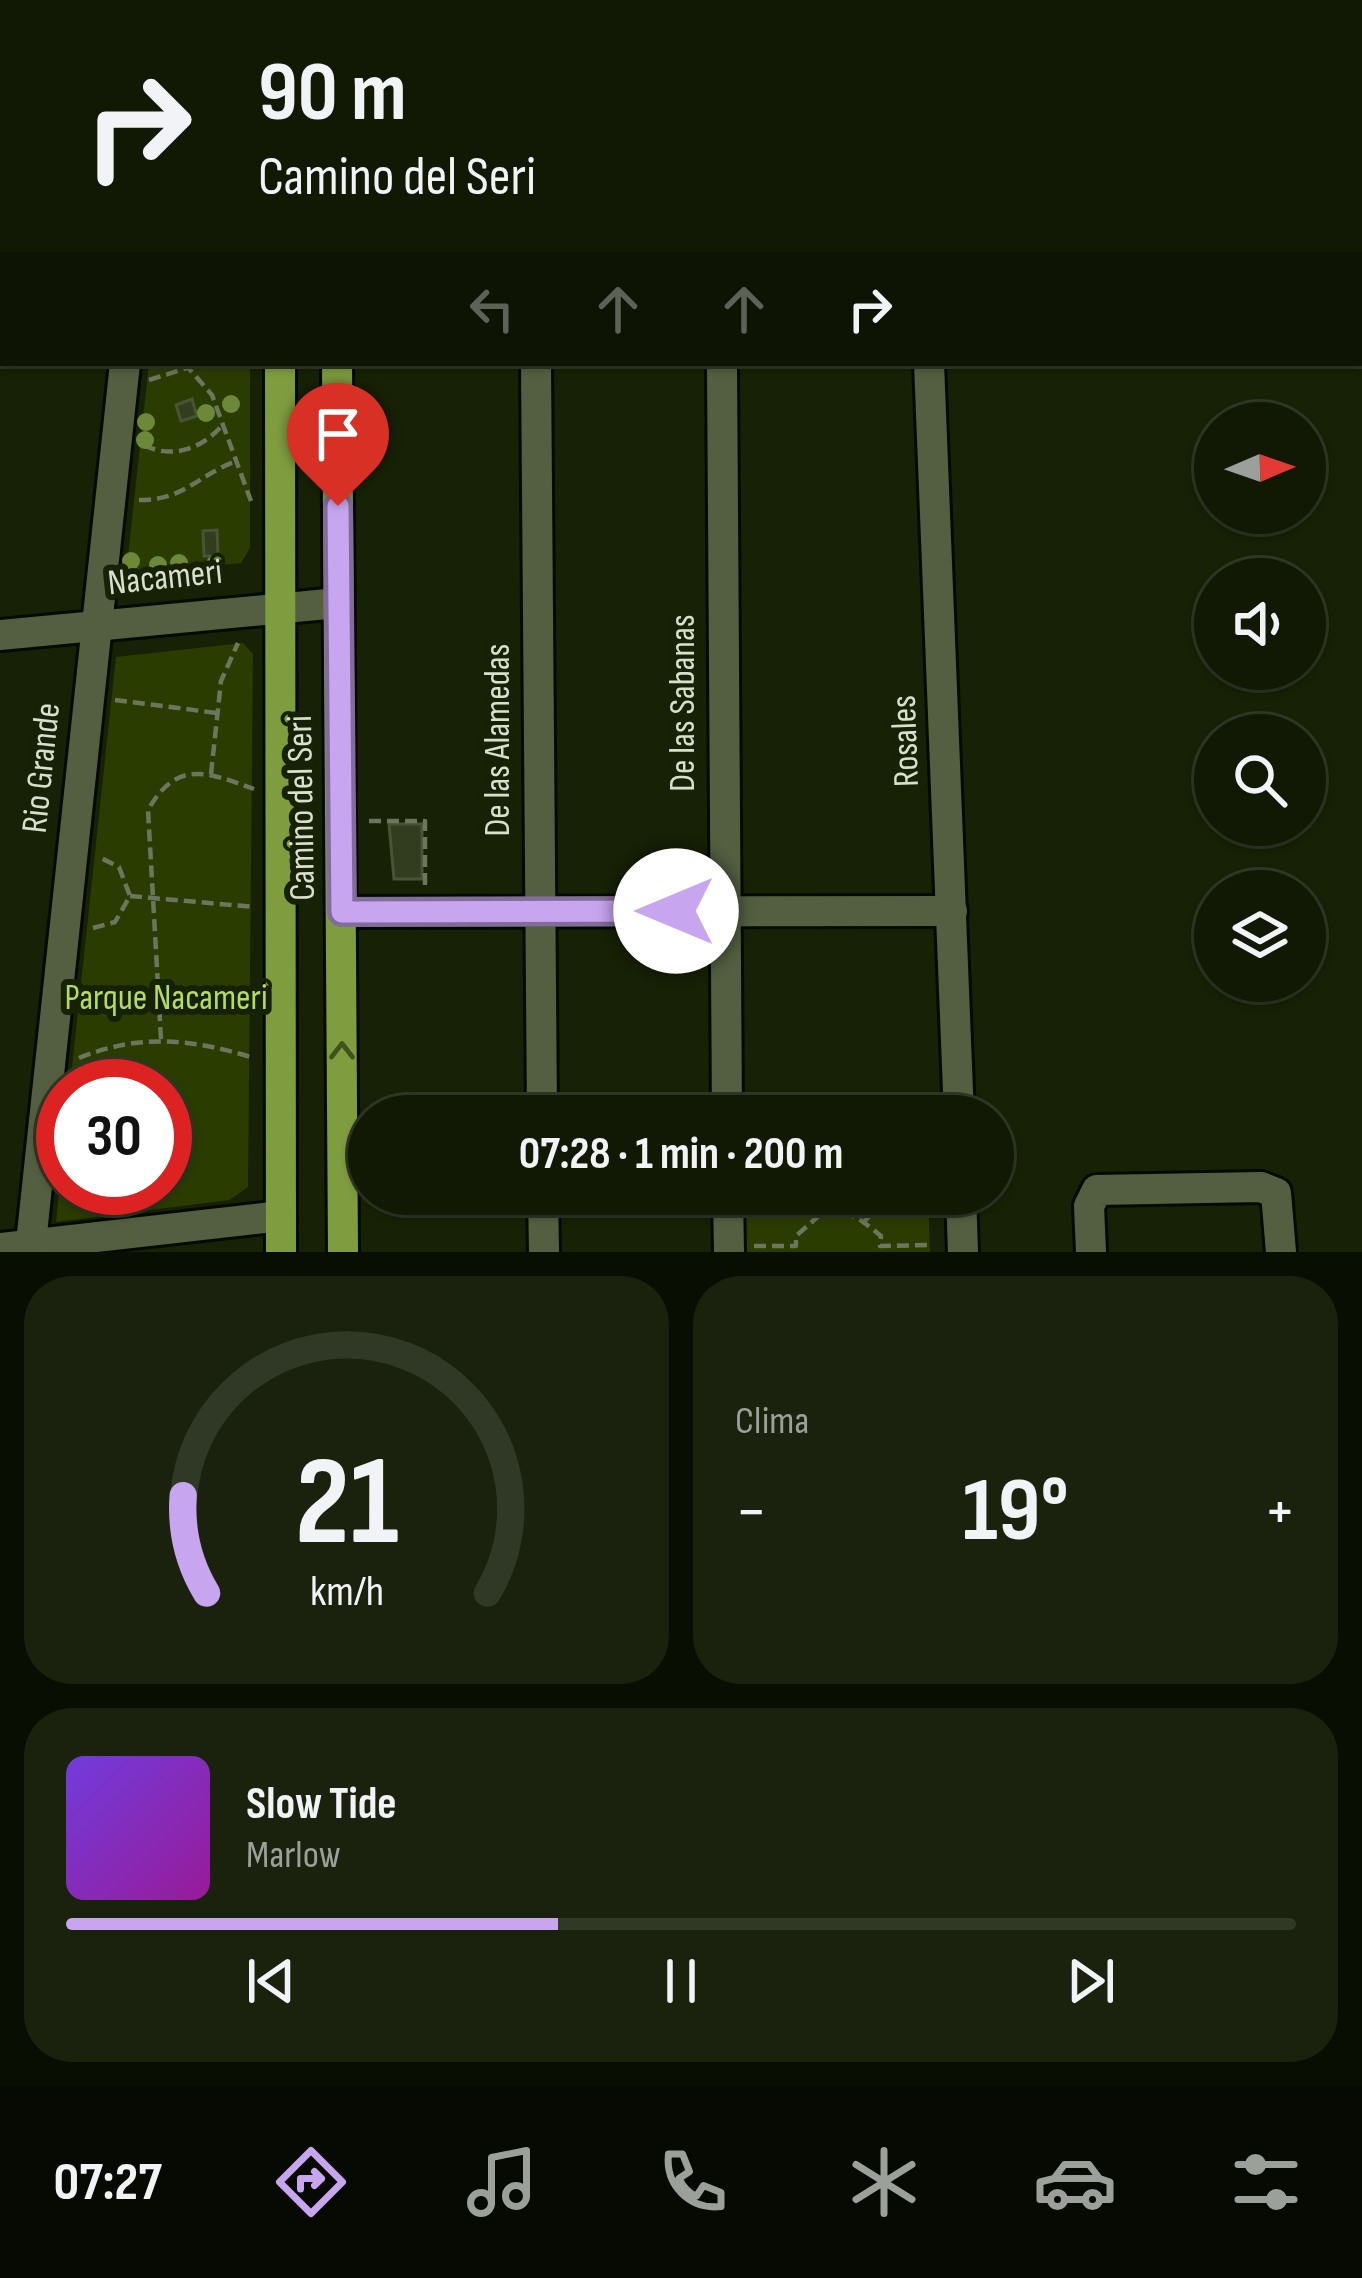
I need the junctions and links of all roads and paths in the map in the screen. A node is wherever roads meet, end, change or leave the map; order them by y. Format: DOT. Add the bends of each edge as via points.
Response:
graph roads {
  1 [pos="184,366"];
  2 [pos="188,366"];
  3 [pos="280,366"];
  4 [pos="337,366"];
  5 [pos="536,366"];
  6 [pos="722,366"];
  7 [pos="929,366"];
  8 [pos="134,376"];
  9 [pos="223,424"];
  10 [pos="137,438"];
  11 [pos="236,461"];
  12 [pos="130,500"];
  13 [pos="254,506"];
  14 [pos="338,603"];
  15 [pos="280,604"];
  16 [pos="98,624"];
  17 [pos="0,634"];
  18 [pos="238,643"];
  19 [pos="110,699"];
  20 [pos="218,713"];
  21 [pos="211,774"];
  22 [pos="254,789"];
  23 [pos="369,820"];
  24 [pos="93,856"];
  25 [pos="425,891"];
  26 [pos="149,895"];
  27 [pos="130,896"];
  28 [pos="254,907"];
  29 [pos="538,910"];
  30 [pos="952,911"];
  31 [pos="342,912"];
  32 [pos="722,912"];
  33 [pos="85,928"];
  34 [pos="160,1039"];
  35 [pos="254,1058"];
  36 [pos="76,1059"];
  37 [pos="542,1095"];
  38 [pos="726,1095"];
  39 [pos="958,1095"];
  40 [pos="543,1215"];
  41 [pos="731,1215"];
  42 [pos="807,1215"];
  43 [pos="820,1215"];
  44 [pos="855,1215"];
  45 [pos="870,1215"];
  46 [pos="956,1215"];
  47 [pos="281,1216"];
  48 [pos="813,1221"];
  49 [pos="864,1222"];
  50 [pos="20,1248"];
  51 [pos="736,1249"];
  52 [pos="947,1249"];
  53 [pos="281,1252"];
  54 [pos="344,1252"];
  55 [pos="544,1252"];
  56 [pos="1091,1252"];
  57 [pos="1281,1252"];
  1 -- 8 [label="path"];
  2 -- 9 [label="path" via="206,384"];
  3 -- 15 [label="main road, Camino del Seri"];
  4 -- 14 [label="main road, Camino del Seri"];
  5 -- 29 [label="street, De las Alamedas"];
  6 -- 32 [label="street, De las Sabanas"];
  7 -- 30 [label="street, Rosales"];
  8 -- 16 [label="street, Rio Grande"];
  9 -- 10 [label="path" via="176,452"];
  9 -- 11 [label="path"];
  11 -- 12 [label="path" via="171,500"];
  11 -- 13 [label="path"];
  14 -- 15 [label="street, Nacameri"];
  14 -- 31 [label="main road, Camino del Seri"];
  15 -- 16 [label="street, Nacameri"];
  15 -- 47 [label="main road, Camino del Seri"];
  16 -- 17 [label="street, Nacameri"];
  16 -- 50 [label="street, Rio Grande"];
  18 -- 20 [label="path"];
  19 -- 20 [label="path"];
  20 -- 21 [label="path"];
  21 -- 22 [label="path"];
  21 -- 26 [label="path" via="161,786 148,810"];
  23 -- 25 [label="path" via="425,820"];
  24 -- 27 [label="path" via="119,867"];
  26 -- 27 [label="path"];
  26 -- 28 [label="path"];
  26 -- 34 [label="path"];
  27 -- 33 [label="path" via="115,922"];
  29 -- 31 [label="street"];
  29 -- 32 [label="street"];
  29 -- 37 [label="street, De las Alamedas"];
  30 -- 32 [label="street"];
  30 -- 39 [label="street, Rosales"];
  54 -- 31 [label="main road, Camino del Seri, one-way"];
  32 -- 38 [label="street, De las Sabanas"];
  34 -- 35 [label="path"];
  34 -- 36 [label="path"];
  40 -- 55 [label="street"];
  41 -- 51 [label="street"];
  42 -- 48 [label="path"];
  43 -- 48 [label="path"];
  44 -- 49 [label="path"];
  45 -- 49 [label="path"];
  46 -- 52 [label="street"];
  47 -- 50 [label="street"];
  47 -- 53 [label="main road, Camino del Seri"];
  48 -- 51 [label="path" via="796,1246"];
  49 -- 52 [label="path" via="880,1246"];
  56 -- 57 [label="street" via="1089,1206 1097,1190 1261,1187 1280,1202"];
}
